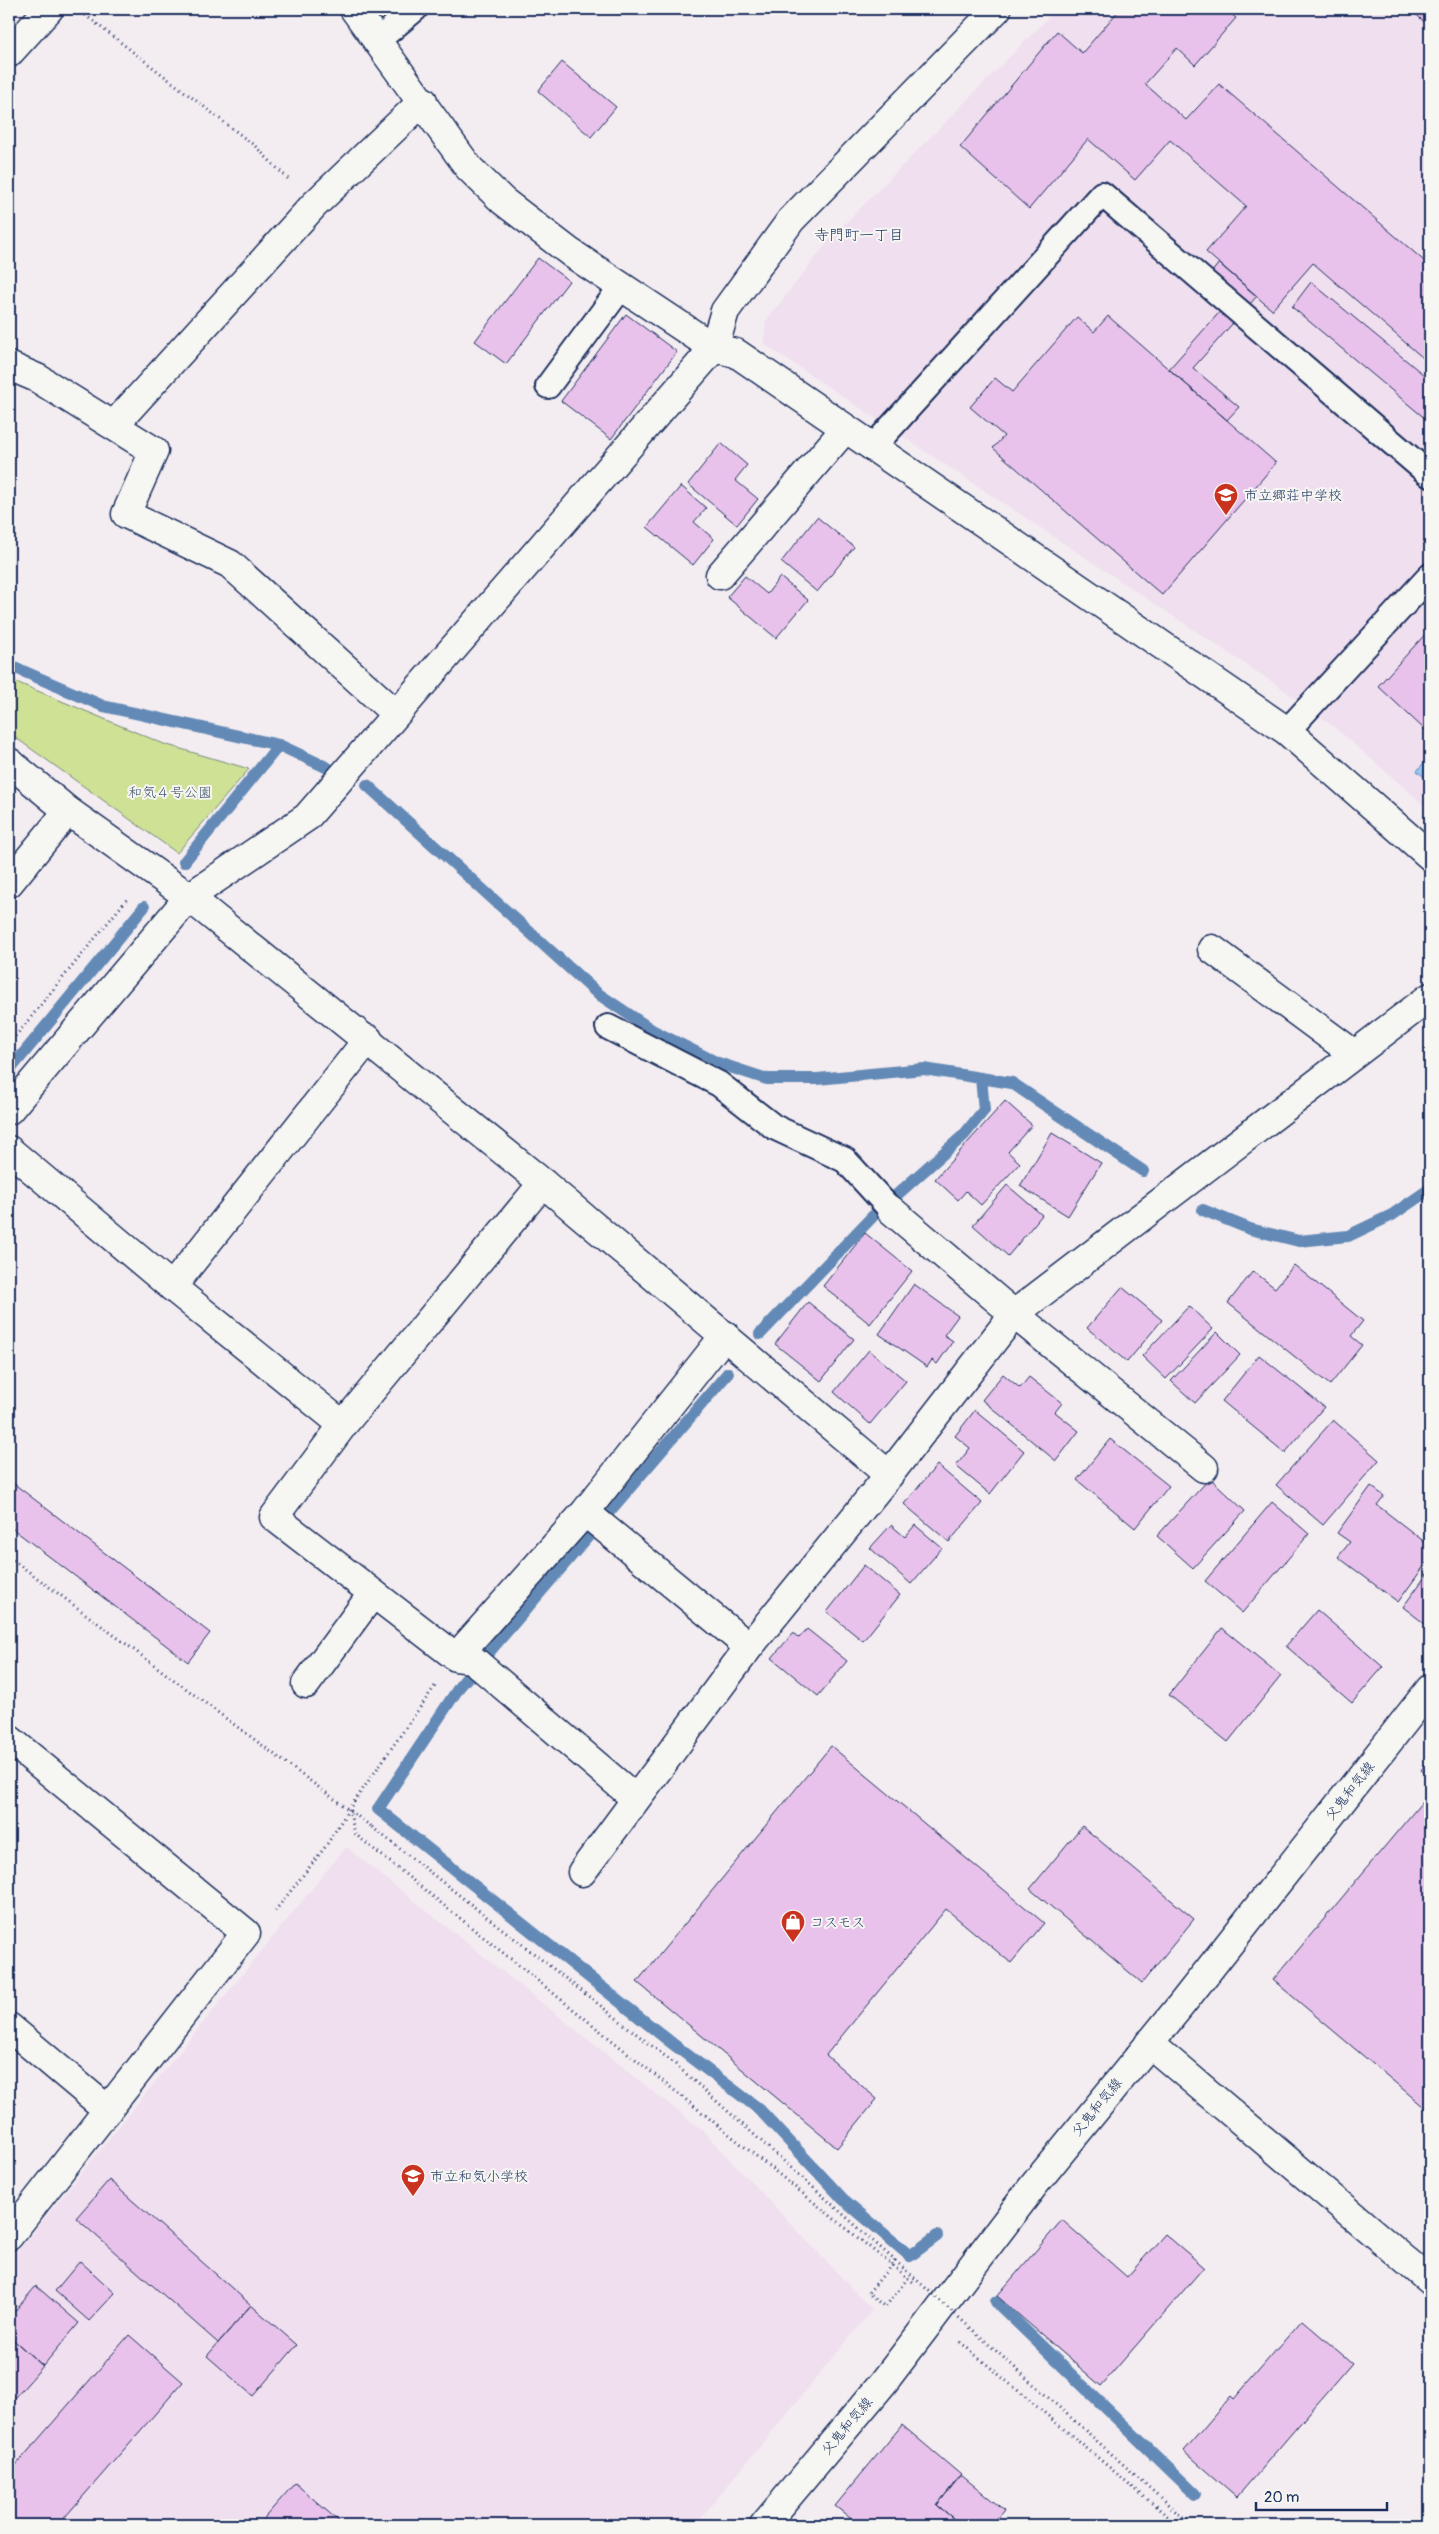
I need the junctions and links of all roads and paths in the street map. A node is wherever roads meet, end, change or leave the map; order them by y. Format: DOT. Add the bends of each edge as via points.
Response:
graph roads {
  1 [pos="49,9"];
  2 [pos="77,9"];
  3 [pos="354,9"];
  4 [pos="416,9"];
  5 [pos="997,9"];
  6 [pos="378,40"];
  7 [pos="9,53"];
  8 [pos="423,101"];
  9 [pos="314,205"];
  10 [pos="622,286"];
  11 [pos="714,348"];
  12 [pos="9,366"];
  13 [pos="548,386"];
  14 [pos="114,425"];
  15 [pos="845,429"];
  16 [pos="872,448"];
  17 [pos="1430,475"];
  18 [pos="720,575"];
  19 [pos="1430,576"];
  20 [pos="396,714"];
  21 [pos="1287,731"];
  22 [pos="9,762"];
  23 [pos="68,811"];
  24 [pos="1430,856"];
  25 [pos="151,870"];
  26 [pos="9,883"];
  27 [pos="189,897"];
  28 [pos="1212,949"];
  29 [pos="1430,998"];
  30 [pos="608,1027"];
  31 [pos="368,1039"];
  32 [pos="9,1044"];
  33 [pos="1354,1054"];
  34 [pos="9,1110"];
  35 [pos="9,1150"];
  36 [pos="543,1183"];
  37 [pos="885,1205"];
  38 [pos="172,1287"];
  39 [pos="1014,1314"];
  40 [pos="725,1335"];
  41 [pos="343,1425"];
  42 [pos="1204,1468"];
  43 [pos="889,1475"];
  44 [pos="596,1521"];
  45 [pos="9,1557"];
  46 [pos="373,1593"];
  47 [pos="749,1647"];
  48 [pos="471,1662"];
  49 [pos="306,1684"];
  50 [pos="1430,1689"];
  51 [pos="9,1739"];
  52 [pos="636,1799"];
  53 [pos="349,1809"];
  54 [pos="582,1872"];
  55 [pos="246,1933"];
  56 [pos="9,2027"];
  57 [pos="1149,2043"];
  58 [pos="108,2110"];
  59 [pos="9,2236"];
  60 [pos="895,2261"];
  61 [pos="908,2278"];
  62 [pos="1430,2281"];
  63 [pos="920,2288"];
  64 [pos="933,2318"];
  65 [pos="764,2525"];
  66 [pos="1178,2525"];
  67 [pos="1191,2525"];
  1 -- 7 [label="street"];
  2 -- 9 [label="path" via="255,146"];
  3 -- 6 [label="street"];
  4 -- 6 [label="lane"];
  5 -- 11 [label="street" via="791,220 725,311"];
  6 -- 8 [label="street"];
  8 -- 9 [label="street"];
  8 -- 10 [label="street" via="470,168 503,201 571,253"];
  9 -- 14 [label="street"];
  10 -- 11 [label="street"];
  10 -- 13 [label="lane"];
  11 -- 15 [label="street" via="736,353"];
  11 -- 20 [label="street"];
  12 -- 14 [label="street" via="38,378"];
  14 -- 20 [label="street" via="154,450 126,514 230,564"];
  15 -- 16 [label="street"];
  15 -- 18 [label="street"];
  16 -- 17 [label="lane" via="1102,194"];
  16 -- 21 [label="street"];
  19 -- 21 [label="lane"];
  20 -- 27 [label="street" via="307,817"];
  21 -- 24 [label="street"];
  22 -- 23 [label="street"];
  23 -- 25 [label="street"];
  23 -- 26 [label="street"];
  25 -- 27 [label="street"];
  25 -- 32 [label="path"];
  27 -- 31 [label="street"];
  27 -- 34 [label="street"];
  28 -- 33 [label="street"];
  29 -- 33 [label="street"];
  30 -- 37 [label="lane" via="719,1084 774,1127 844,1160"];
  31 -- 36 [label="street"];
  31 -- 38 [label="street"];
  33 -- 39 [label="street"];
  35 -- 38 [label="street"];
  36 -- 40 [label="street"];
  36 -- 41 [label="street"];
  37 -- 39 [label="street"];
  38 -- 41 [label="street"];
  39 -- 42 [label="street"];
  39 -- 43 [label="street"];
  40 -- 43 [label="street"];
  40 -- 44 [label="street"];
  41 -- 46 [label="street" via="274,1517"];
  43 -- 47 [label="street"];
  44 -- 47 [label="street"];
  44 -- 48 [label="street"];
  45 -- 53 [label="path"];
  46 -- 48 [label="street"];
  46 -- 49 [label="street"];
  47 -- 52 [label="street"];
  48 -- 52 [label="street"];
  48 -- 53 [label="path"];
  50 -- 57 [label="street, 父鬼和気線"];
  51 -- 55 [label="street"];
  52 -- 54 [label="street"];
  53 -- 55 [label="path" via="326,1846 267,1920"];
  53 -- 60 [label="path, bridge" via="675,2064"];
  53 -- 61 [label="path" via="354,1834"];
  55 -- 58 [label="street"];
  56 -- 58 [label="street"];
  57 -- 62 [label="street"];
  57 -- 64 [label="street, 父鬼和気線" via="1034,2185"];
  58 -- 59 [label="street"];
  60 -- 61 [label="path, bridge" via="868,2293 885,2307"];
  60 -- 67 [label="path, bridge"];
  61 -- 63 [label="path"];
  64 -- 65 [label="street, 父鬼和気線"];
  64 -- 66 [label="path"];
}
